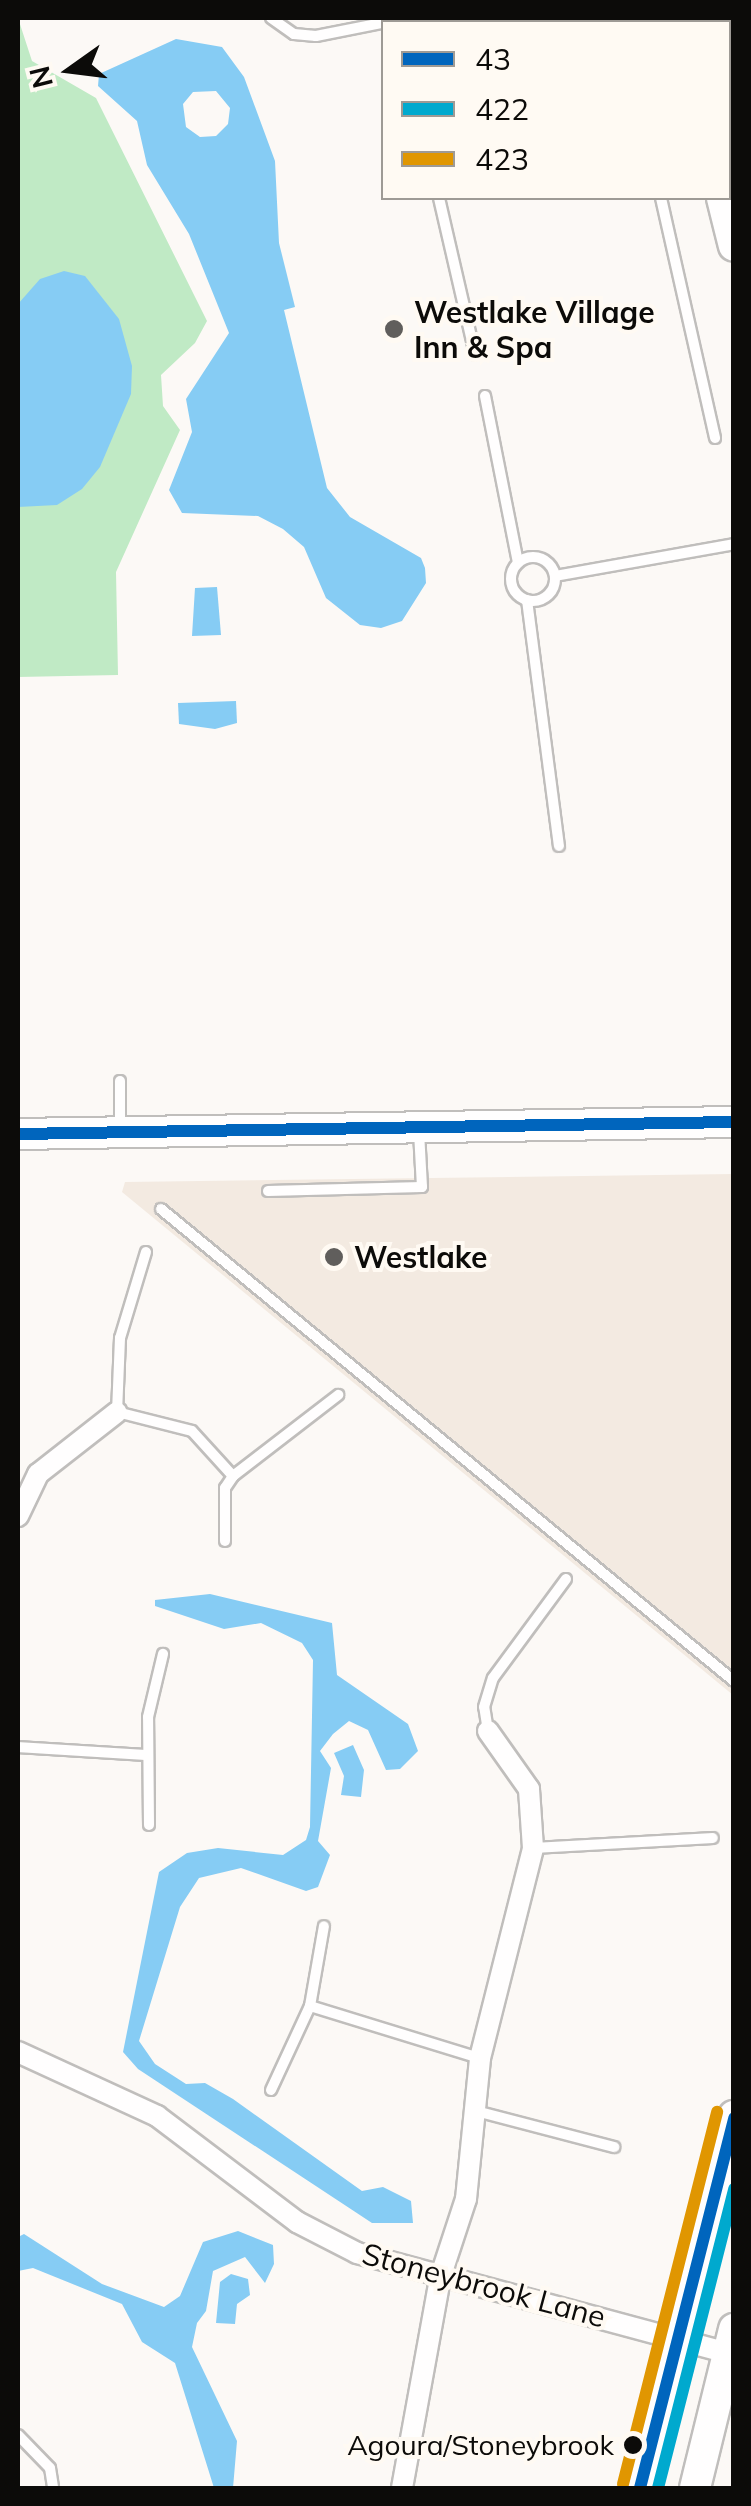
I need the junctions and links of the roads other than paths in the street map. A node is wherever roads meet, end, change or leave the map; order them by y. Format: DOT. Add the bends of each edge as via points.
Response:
graph roads {
  1 [pos="271,18"];
  2 [pos="381,24"];
  3 [pos="438,200"];
  4 [pos="661,200"];
  5 [pos="722,200"];
  6 [pos="734,246"];
  7 [pos="475,354"];
  8 [pos="485,396"];
  9 [pos="715,438"];
  10 [pos="734,544"];
  11 [pos="518,563"];
  12 [pos="554,576"];
  13 [pos="527,600"];
  14 [pos="558,846"];
  15 [pos="120,1082"];
  16 [pos="734,1122"];
  17 [pos="419,1128"];
  18 [pos="120,1132"];
  19 [pos="18,1134"];
  20 [pos="268,1191"];
  21 [pos="161,1208"];
  22 [pos="146,1252"];
  23 [pos="338,1396"];
  24 [pos="117,1412"];
  25 [pos="233,1476"];
  26 [pos="18,1516"];
  27 [pos="225,1541"];
  28 [pos="566,1579"];
  29 [pos="164,1654"];
  30 [pos="734,1681"];
  31 [pos="488,1730"];
  32 [pos="18,1747"];
  33 [pos="146,1756"];
  34 [pos="149,1825"];
  35 [pos="713,1838"];
  36 [pos="532,1848"];
  37 [pos="324,1926"];
  38 [pos="310,2006"];
  39 [pos="18,2052"];
  40 [pos="480,2058"];
  41 [pos="271,2090"];
  42 [pos="475,2110"];
  43 [pos="734,2116"];
  44 [pos="614,2147"];
  45 [pos="440,2278"];
  46 [pos="715,2344"];
  47 [pos="18,2435"];
  48 [pos="53,2488"];
  49 [pos="402,2488"];
  50 [pos="640,2488"];
  51 [pos="694,2488"];
  1 -- 2 [label="lane" via="294,34 316,36"];
  3 -- 7 [label="lane"];
  4 -- 9 [label="lane"];
  5 -- 6 [label="street"];
  8 -- 11 [label="lane"];
  10 -- 12 [label="lane"];
  11 -- 12 [label="lane" via="536,557"];
  11 -- 13 [label="lane" via="512,584"];
  12 -- 13 [label="lane" via="548,596"];
  13 -- 14 [label="lane"];
  15 -- 18 [label="lane"];
  16 -- 17 [label="street"];
  17 -- 18 [label="street"];
  17 -- 20 [label="lane" via="422,1187"];
  18 -- 19 [label="street"];
  21 -- 30 [label="lane"];
  22 -- 24 [label="lane" via="120,1338"];
  23 -- 25 [label="lane"];
  24 -- 25 [label="lane" via="192,1431"];
  24 -- 26 [label="street" via="38,1474"];
  25 -- 27 [label="lane" via="225,1488"];
  28 -- 31 [label="lane" via="494,1678 484,1707"];
  29 -- 33 [label="lane"];
  31 -- 36 [label="street" via="529,1789"];
  32 -- 33 [label="lane"];
  33 -- 34 [label="lane"];
  35 -- 36 [label="lane"];
  36 -- 40 [label="street"];
  37 -- 38 [label="lane"];
  38 -- 40 [label="lane"];
  38 -- 41 [label="lane"];
  39 -- 45 [label="street, Stoneybrook Lane" via="157,2116 298,2222 356,2253"];
  40 -- 42 [label="street"];
  42 -- 44 [label="lane"];
  42 -- 45 [label="street" via="466,2200"];
  43 -- 46 [label="street"];
  45 -- 46 [label="street, Stoneybrook Lane"];
  45 -- 49 [label="street"];
  46 -- 50 [label="street"];
  46 -- 51 [label="street"];
  47 -- 48 [label="lane" via="50,2468"];
}
